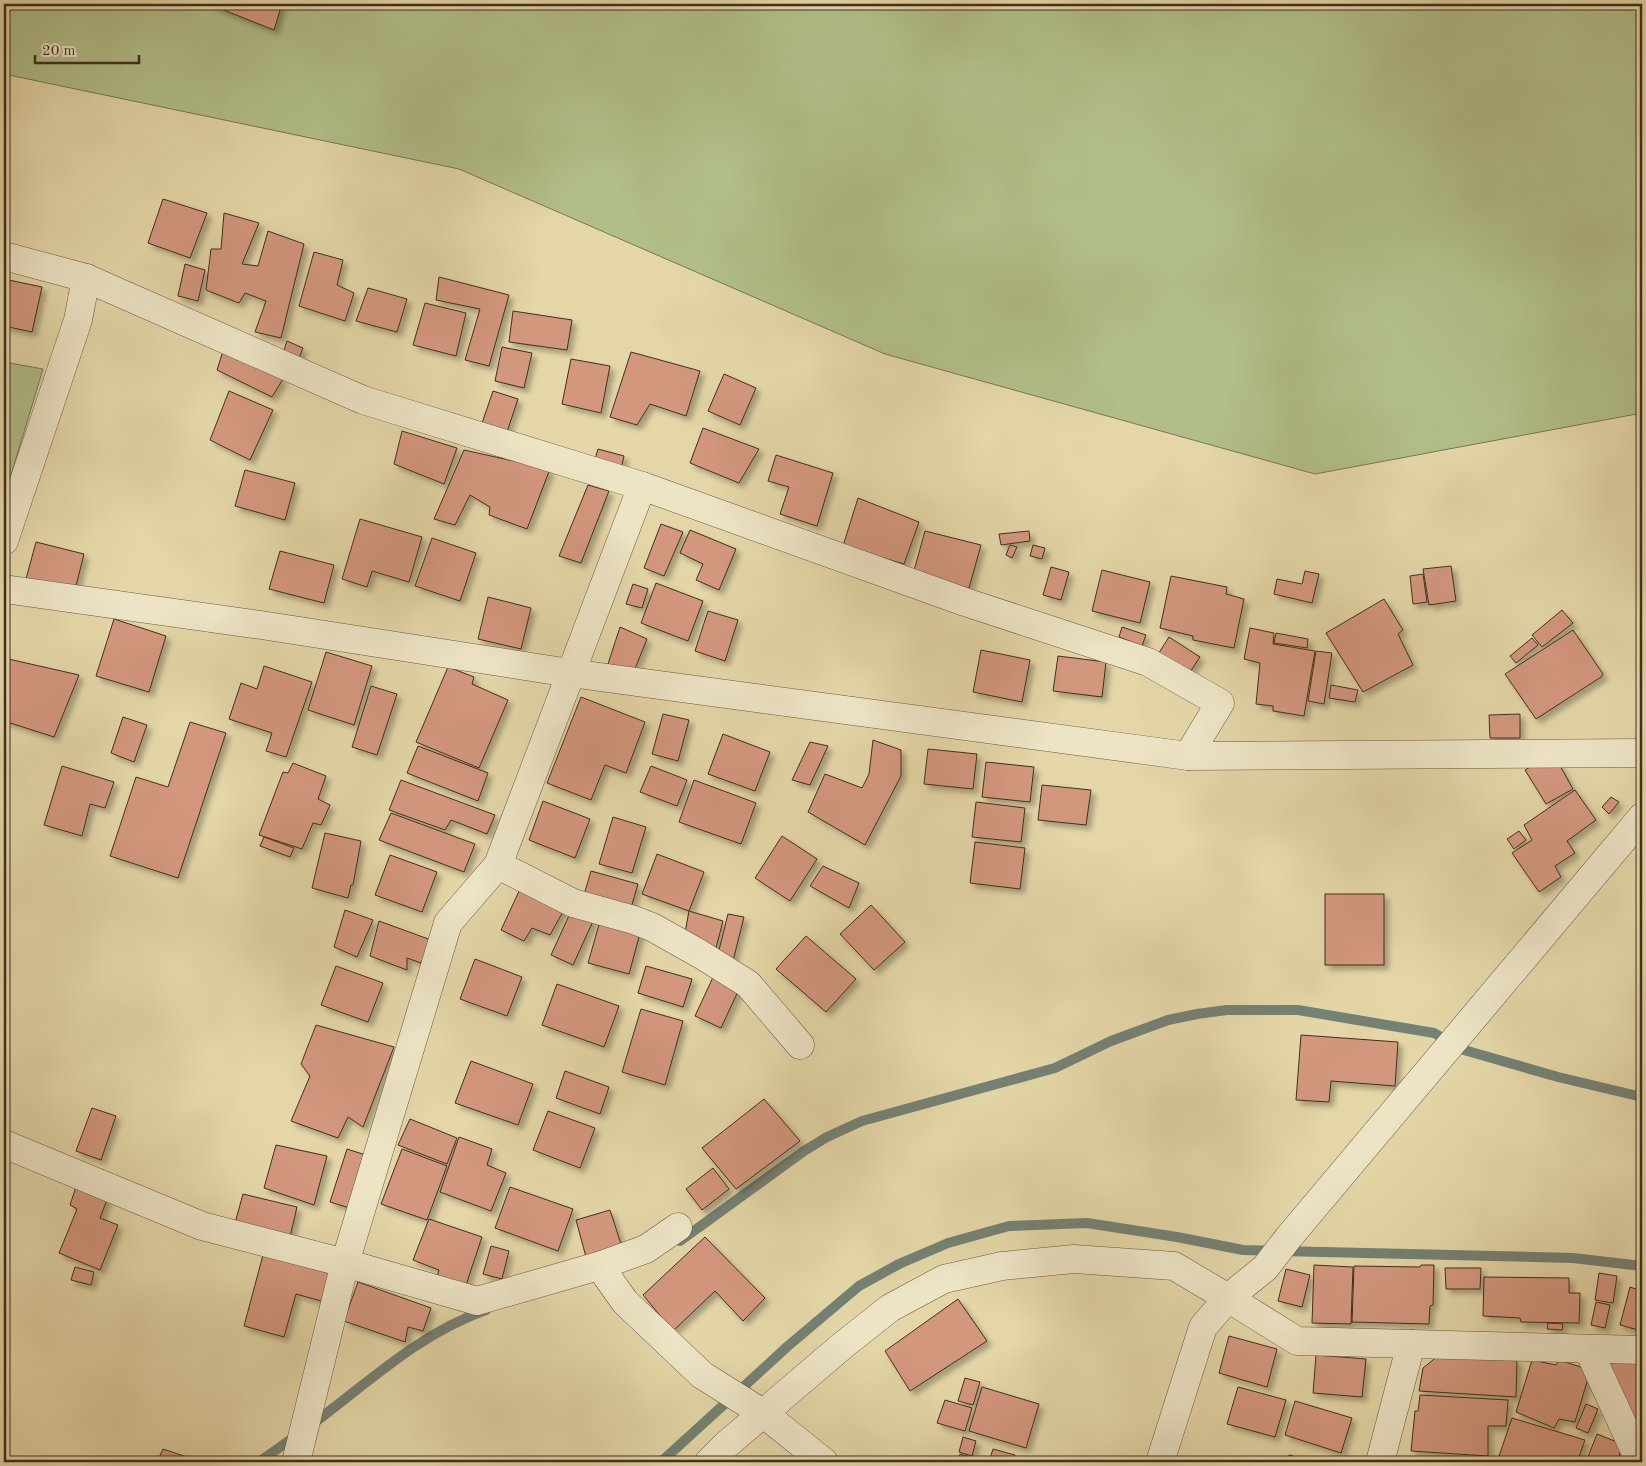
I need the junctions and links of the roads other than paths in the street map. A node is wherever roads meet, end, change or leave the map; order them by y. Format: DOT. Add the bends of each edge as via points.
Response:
graph roads {
  1 [pos="4,256"];
  2 [pos="86,278"];
  3 [pos="642,486"];
  4 [pos="4,541"];
  5 [pos="4,589"];
  6 [pos="570,673"];
  7 [pos="1642,754"];
  8 [pos="1188,756"];
  9 [pos="1642,817"];
  10 [pos="498,865"];
  11 [pos="800,1045"];
  12 [pos="4,1144"];
  13 [pos="678,1227"];
  14 [pos="345,1263"];
  15 [pos="603,1268"];
  16 [pos="1228,1298"];
  17 [pos="1411,1344"];
  18 [pos="1588,1349"];
  19 [pos="1642,1350"];
  20 [pos="759,1411"];
  21 [pos="1384,1461"];
  22 [pos="296,1462"];
  23 [pos="709,1462"];
  24 [pos="824,1462"];
  25 [pos="1160,1462"];
  26 [pos="1640,1462"];
  1 -- 2 [label="street"];
  2 -- 3 [label="street" via="363,400"];
  2 -- 4 [label="street" via="78,320"];
  3 -- 6 [label="street"];
  3 -- 8 [label="street" via="965,602 1148,662 1220,703"];
  5 -- 6 [label="street"];
  6 -- 8 [label="street"];
  6 -- 10 [label="street"];
  7 -- 8 [label="street"];
  9 -- 16 [label="street" via="1266,1268"];
  10 -- 11 [label="street" via="573,903 652,927 700,954 748,984"];
  10 -- 14 [label="street" via="448,923"];
  12 -- 14 [label="street" via="202,1226"];
  13 -- 15 [label="street" via="646,1248"];
  14 -- 15 [label="street" via="477,1301"];
  14 -- 22 [label="street"];
  15 -- 20 [label="street" via="625,1302 702,1375"];
  16 -- 17 [label="street" via="1298,1341"];
  16 -- 20 [label="street" via="1174,1266 1074,1260 1002,1266 944,1279 890,1308"];
  16 -- 25 [label="street" via="1203,1327"];
  17 -- 18 [label="street"];
  17 -- 21 [label="street"];
  18 -- 19 [label="street"];
  18 -- 26 [label="street"];
  20 -- 23 [label="street"];
  20 -- 24 [label="street"];
}
